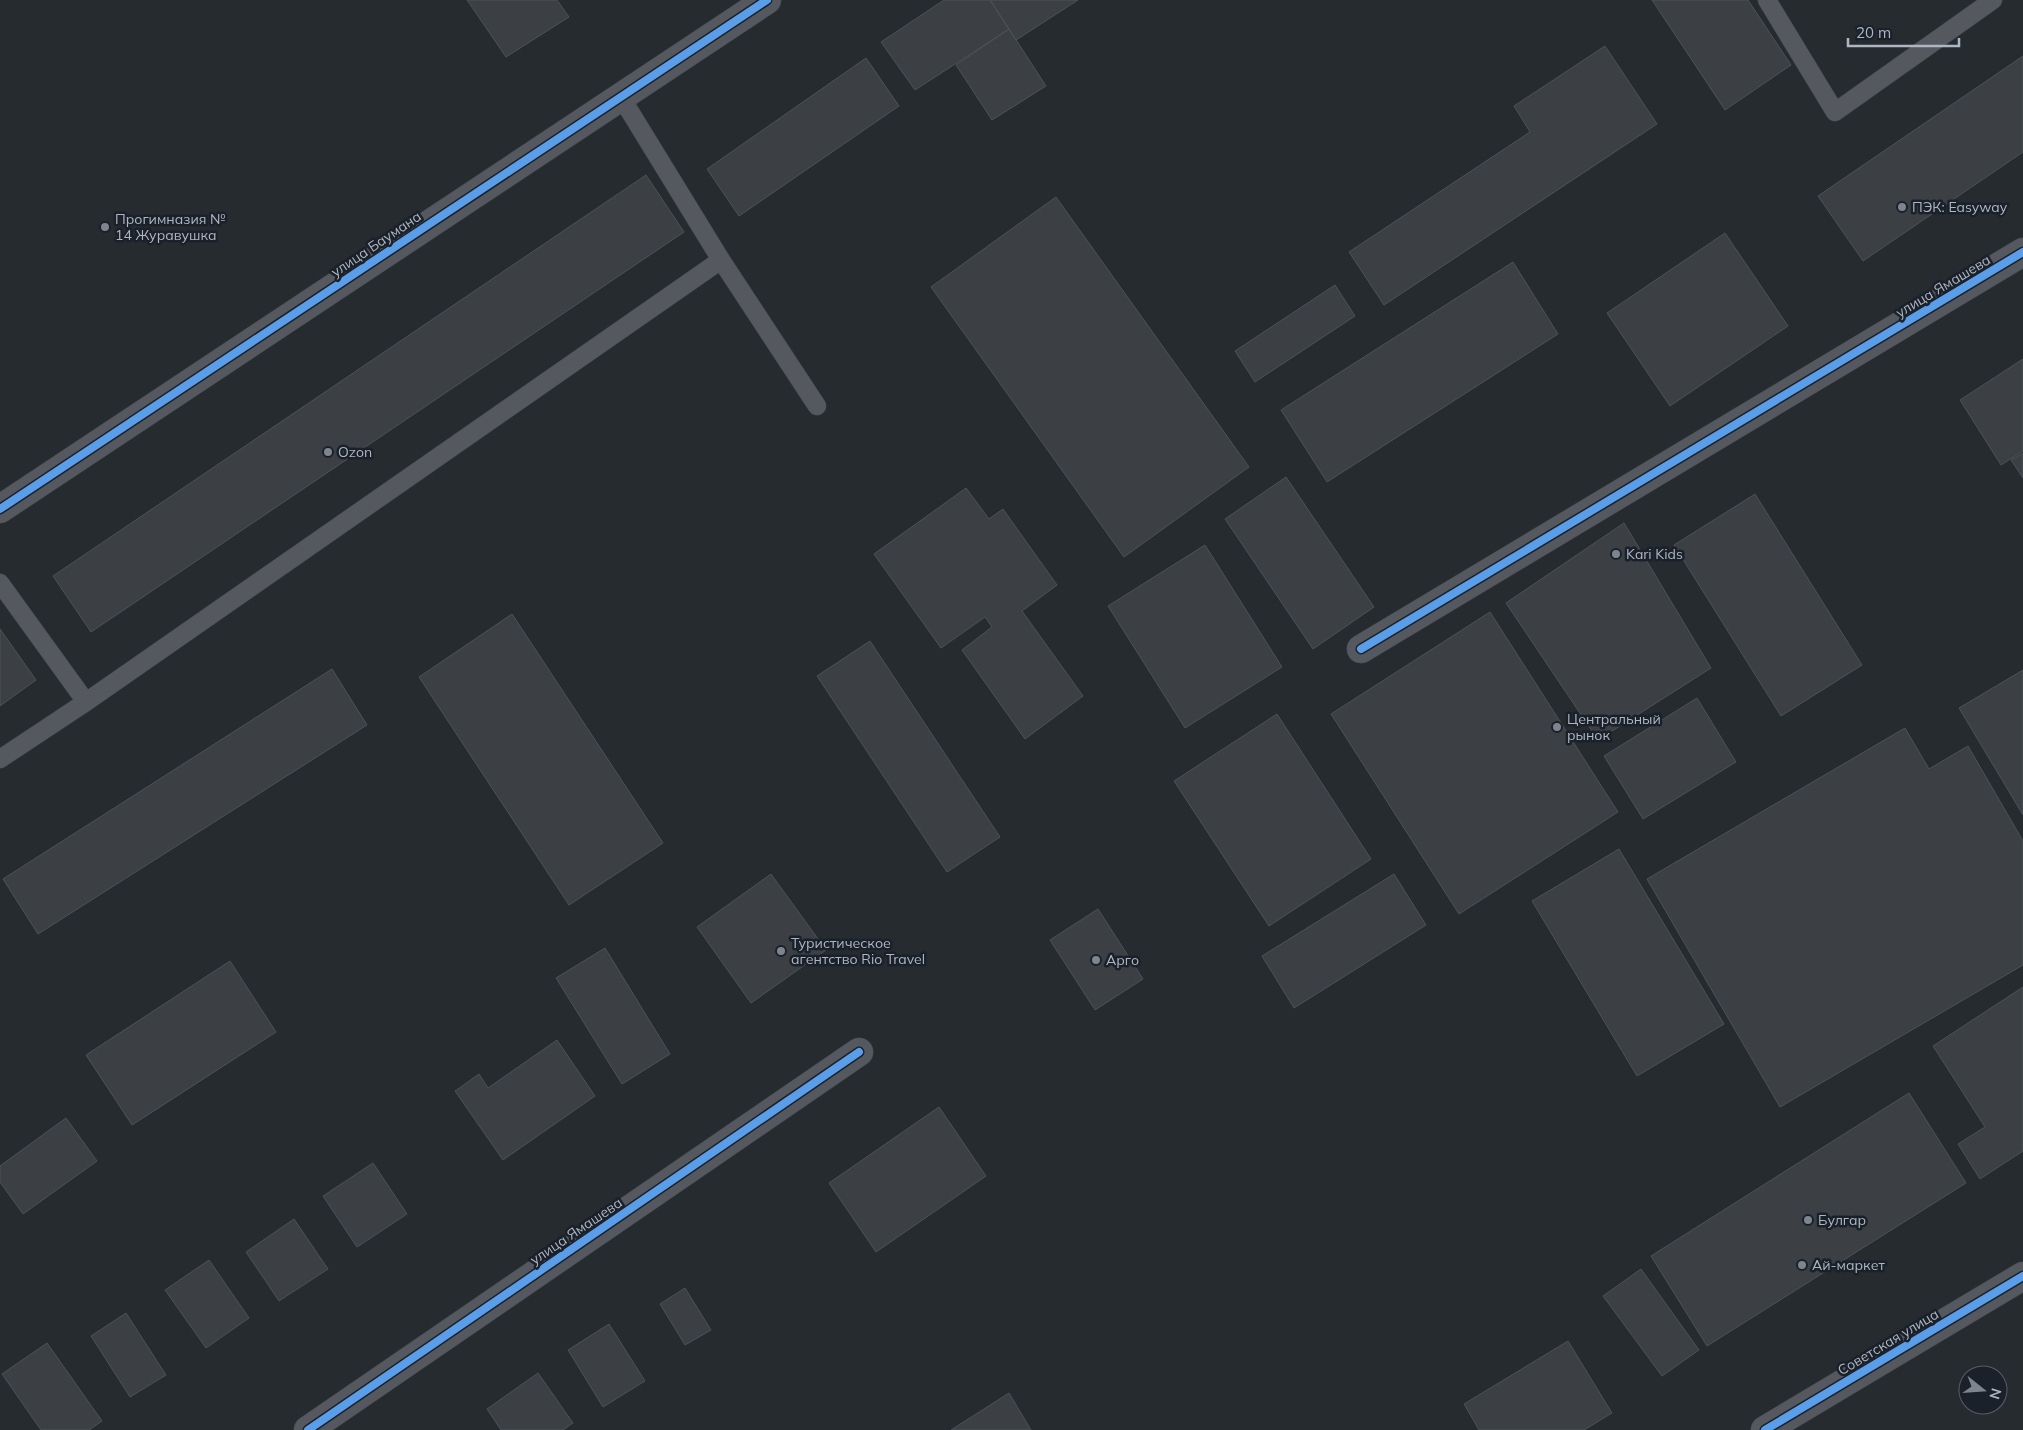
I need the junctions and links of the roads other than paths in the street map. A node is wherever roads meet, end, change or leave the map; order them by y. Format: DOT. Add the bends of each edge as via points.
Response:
graph roads {
  1 [pos="767,0"];
  2 [pos="1767,0"];
  3 [pos="1993,0"];
  4 [pos="621,97"];
  5 [pos="2023,252"];
  6 [pos="721,260"];
  7 [pos="817,406"];
  8 [pos="0,509"];
  9 [pos="0,583"];
  10 [pos="1361,649"];
  11 [pos="86,702"];
  12 [pos="0,759"];
  13 [pos="859,1052"];
  14 [pos="2023,1276"];
  15 [pos="308,1430"];
  16 [pos="1765,1430"];
  1 -- 4 [label="street, улица Баумана"];
  2 -- 3 [label="lane" via="1835,112"];
  4 -- 6 [label="lane"];
  4 -- 8 [label="street, улица Баумана"];
  5 -- 10 [label="street, улица Ямашева"];
  6 -- 7 [label="lane"];
  6 -- 11 [label="lane"];
  9 -- 11 [label="lane"];
  11 -- 12 [label="lane"];
  13 -- 15 [label="street, улица Ямашева"];
  14 -- 16 [label="street, Советская улица"];
}
